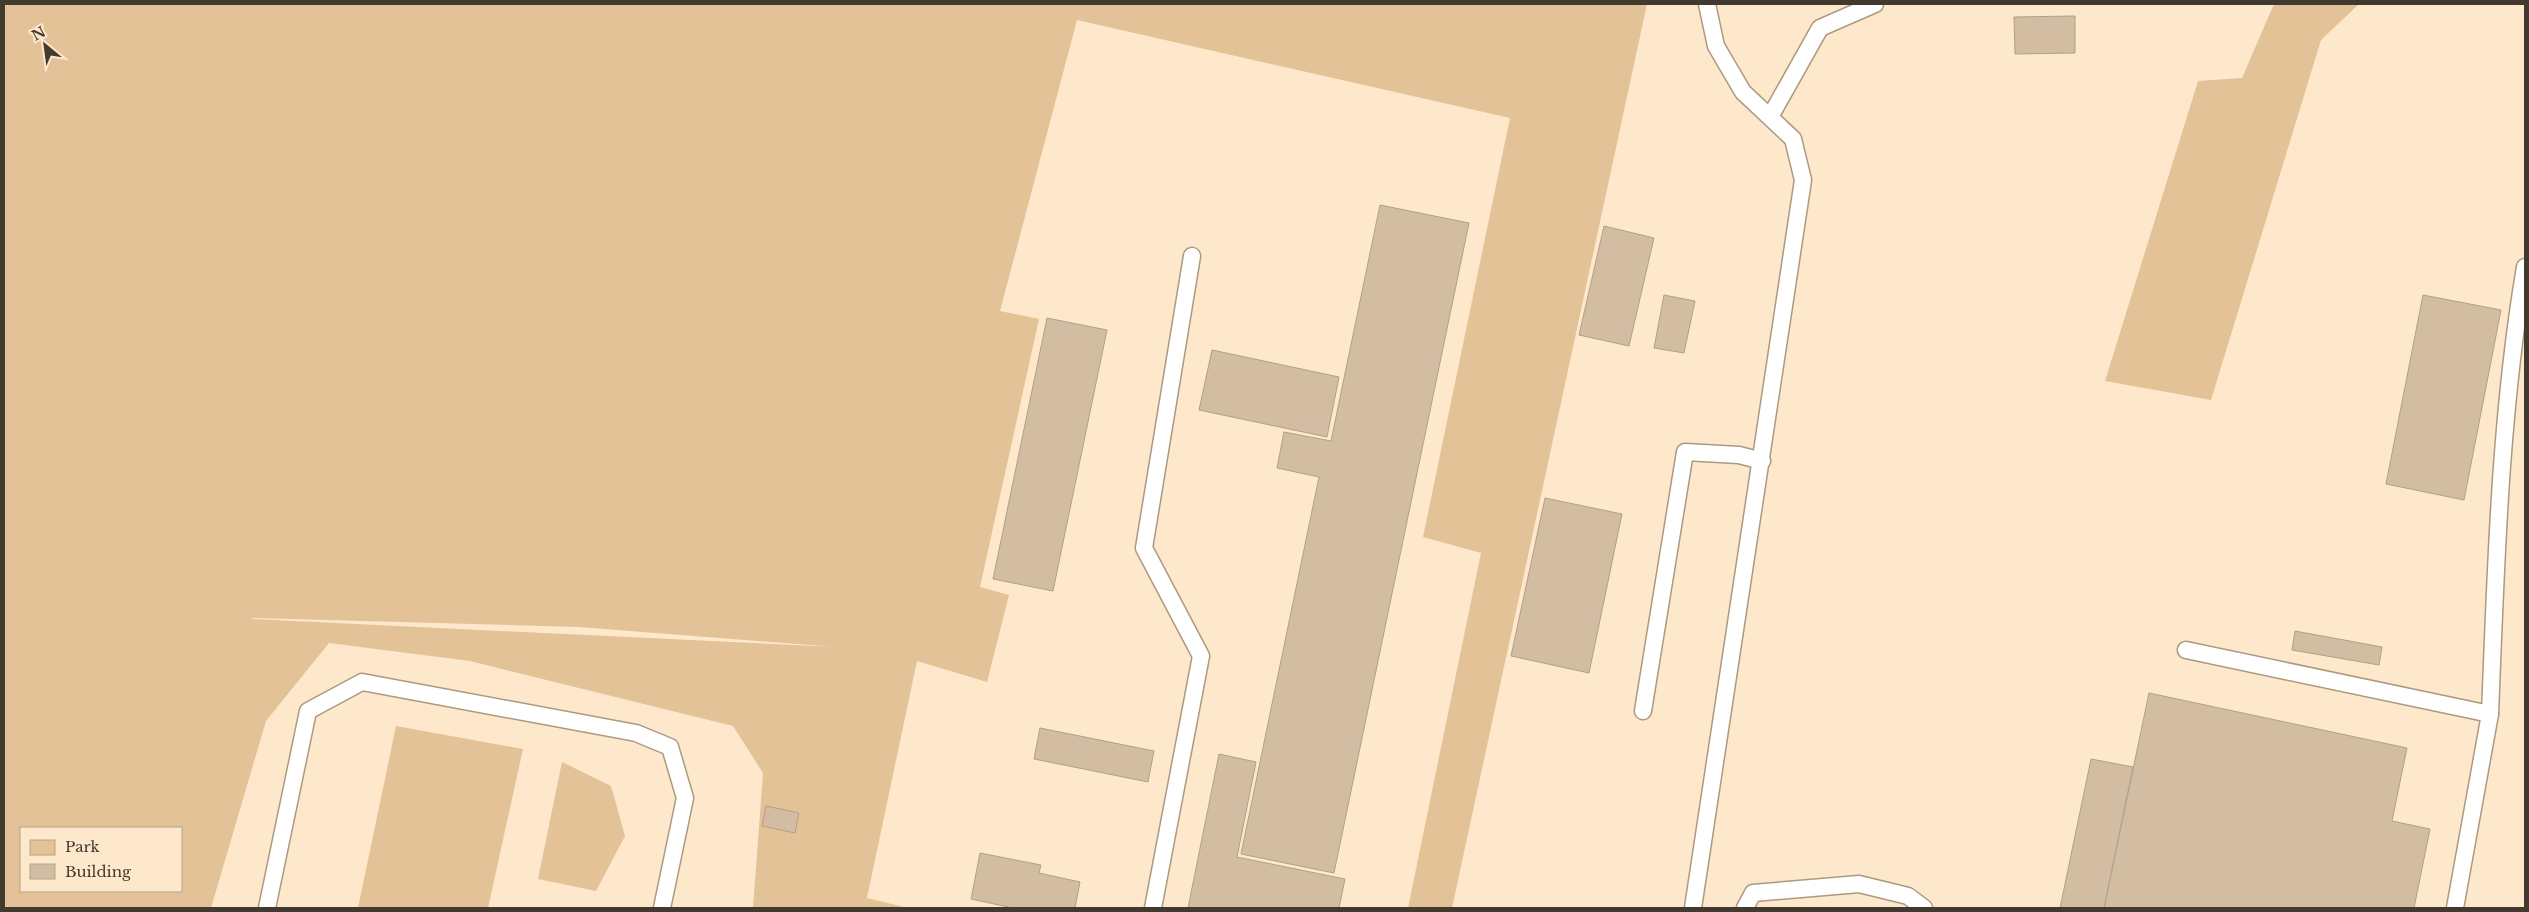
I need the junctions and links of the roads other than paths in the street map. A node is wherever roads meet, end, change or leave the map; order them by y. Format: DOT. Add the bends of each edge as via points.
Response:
graph roads {
  1 [pos="1707,4"];
  2 [pos="1874,4"];
  3 [pos="1770,117"];
  4 [pos="1192,256"];
  5 [pos="2525,267"];
  6 [pos="1762,461"];
  7 [pos="2186,650"];
  8 [pos="1643,711"];
  9 [pos="2490,714"];
  10 [pos="267,908"];
  11 [pos="662,908"];
  12 [pos="1152,908"];
  13 [pos="1693,908"];
  14 [pos="1745,908"];
  15 [pos="1924,908"];
  16 [pos="2456,908"];
  1 -- 3 [label="lane" via="1716,46 1744,92"];
  2 -- 3 [label="lane" via="1820,28"];
  3 -- 6 [label="lane" via="1794,139 1803,180"];
  4 -- 12 [label="lane" via="1144,548 1201,656"];
  5 -- 9 [label="lane" via="2511,360 2498,508"];
  6 -- 8 [label="lane" via="1740,455 1685,452"];
  6 -- 13 [label="lane"];
  7 -- 9 [label="lane"];
  9 -- 16 [label="lane"];
  10 -- 11 [label="lane" via="308,711 362,682 636,733 670,747 685,798"];
  14 -- 15 [label="lane" via="1753,893 1859,884 1908,896"];
}
